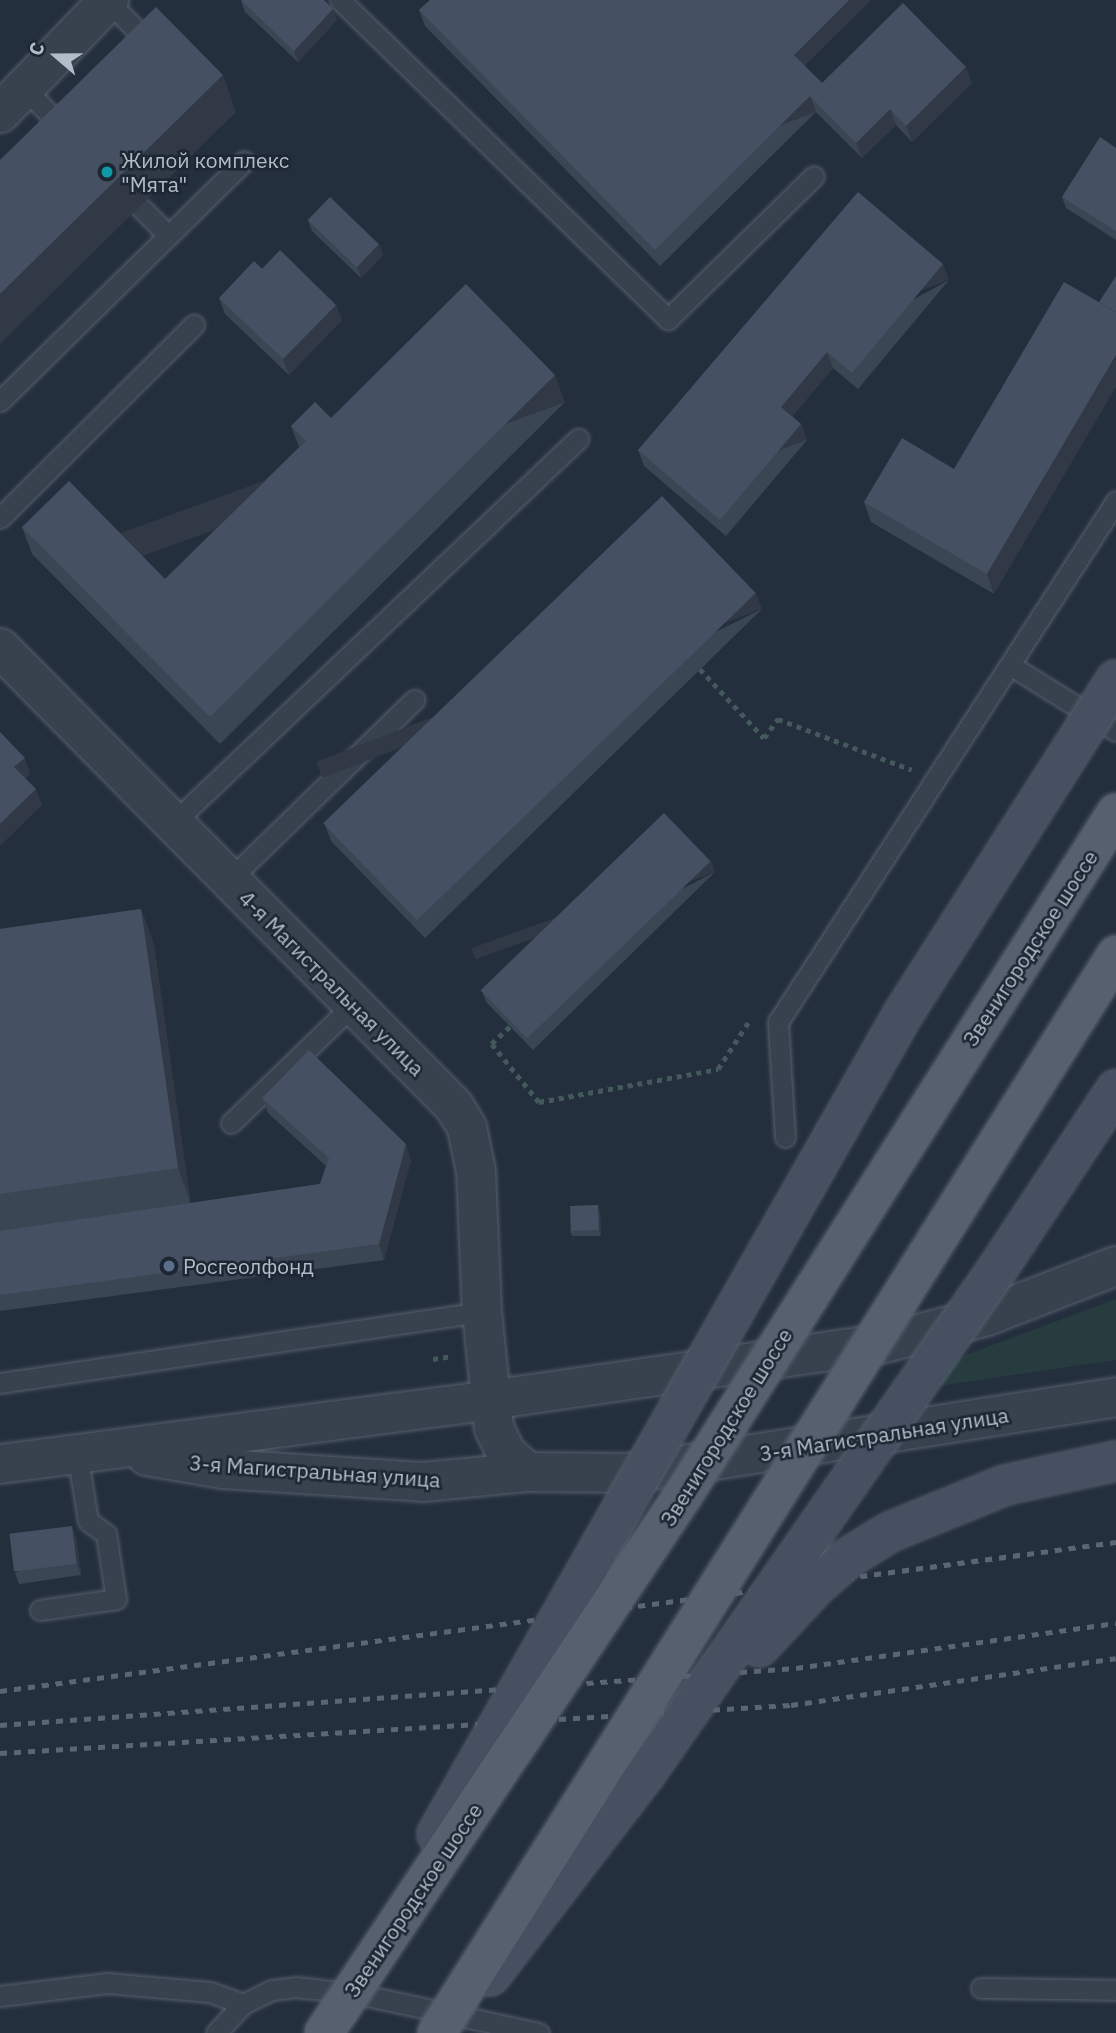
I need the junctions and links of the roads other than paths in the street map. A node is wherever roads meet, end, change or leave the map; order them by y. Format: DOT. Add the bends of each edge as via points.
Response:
graph roads {
  1 [pos="108,0"];
  2 [pos="340,0"];
  3 [pos="159,53"];
  4 [pos="12,100"];
  5 [pos="73,138"];
  6 [pos="244,162"];
  7 [pos="814,176"];
  8 [pos="141,207"];
  9 [pos="169,235"];
  10 [pos="194,325"];
  11 [pos="0,401"];
  12 [pos="578,439"];
  13 [pos="1116,501"];
  14 [pos="0,518"];
  15 [pos="0,648"];
  16 [pos="1010,665"];
  17 [pos="1116,680"];
  18 [pos="414,700"];
  19 [pos="1116,731"];
  20 [pos="1116,813"];
  21 [pos="172,824"];
  22 [pos="228,881"];
  23 [pos="1116,955"];
  24 [pos="354,1004"];
  25 [pos="1116,1090"];
  26 [pos="231,1123"];
  27 [pos="785,1137"];
  28 [pos="1116,1266"];
  29 [pos="482,1312"];
  30 [pos="0,1384"];
  31 [pos="1116,1396"];
  32 [pos="490,1400"];
  33 [pos="90,1451"];
  34 [pos="1116,1461"];
  35 [pos="0,1464"];
  36 [pos="527,1472"];
  37 [pos="40,1610"];
  38 [pos="646,1773"];
  39 [pos="981,1988"];
  40 [pos="1116,1990"];
  41 [pos="0,1996"];
  42 [pos="243,2004"];
  43 [pos="216,2033"];
  44 [pos="323,2033"];
  45 [pos="437,2033"];
  46 [pos="446,2033"];
  47 [pos="539,2033"];
  1 -- 3 [label="lane"];
  1 -- 4 [label="street"];
  2 -- 7 [label="lane" via="668,319"];
  4 -- 5 [label="lane"];
  6 -- 9 [label="lane"];
  8 -- 9 [label="lane"];
  9 -- 11 [label="lane"];
  10 -- 14 [label="lane"];
  12 -- 21 [label="lane"];
  13 -- 16 [label="lane"];
  15 -- 21 [label="street, 4-я Магистральная улица"];
  16 -- 19 [label="lane"];
  16 -- 27 [label="lane" via="778,1022"];
  17 -- 44 [label="main road, bridge" via="903,1014 581,1587"];
  18 -- 22 [label="lane"];
  20 -- 44 [label="main road, Звенигородское шоссе, bridge" via="680,1500"];
  21 -- 22 [label="street, 4-я Магистральная улица"];
  22 -- 24 [label="street, 4-я Магистральная улица"];
  23 -- 45 [label="main road, bridge"];
  24 -- 26 [label="lane"];
  24 -- 29 [label="street, 4-я Магистральная улица" via="435,1085 467,1128 476,1171"];
  25 -- 38 [label="main road, bridge" via="998,1268"];
  28 -- 32 [label="street, 3-я Магистральная улица" via="987,1316 884,1343"];
  29 -- 30 [label="lane"];
  29 -- 32 [label="street, 4-я Магистральная улица"];
  31 -- 36 [label="street, 3-я Магистральная улица" via="632,1473"];
  32 -- 33 [label="street, 3-я Магистральная улица"];
  32 -- 36 [label="street" via="494,1428 506,1453"];
  33 -- 35 [label="street, 3-я Магистральная улица"];
  33 -- 36 [label="street, 3-я Магистральная улица" via="223,1469 423,1482"];
  33 -- 37 [label="lane" via="88,1521 106,1534 116,1599"];
  34 -- 38 [label="main road, bridge" via="1005,1485 958,1501 890,1532 848,1558 780,1621 712,1704"];
  38 -- 46 [label="main road, bridge"];
  39 -- 40 [label="lane"];
  41 -- 42 [label="lane" via="119,1983 210,1992"];
  42 -- 43 [label="lane"];
  42 -- 47 [label="lane" via="272,1990 296,1987 358,1994"];
}
